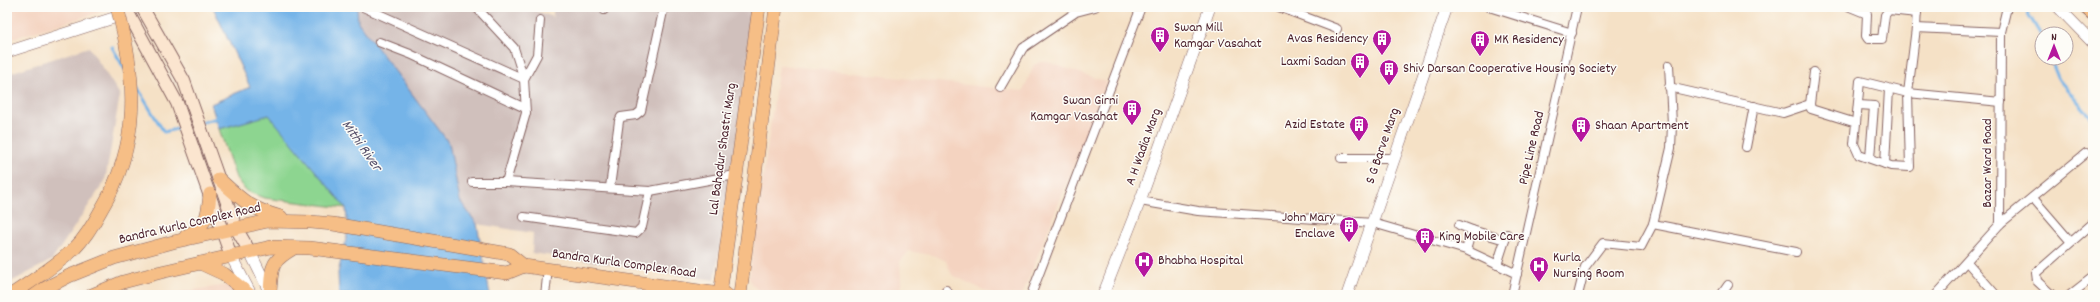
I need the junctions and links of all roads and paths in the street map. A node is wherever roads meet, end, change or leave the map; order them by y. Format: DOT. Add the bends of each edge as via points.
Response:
graph roads {
  1 [pos="142,7"];
  2 [pos="363,7"];
  3 [pos="476,7"];
  4 [pos="664,7"];
  5 [pos="759,7"];
  6 [pos="776,7"];
  7 [pos="1095,7"];
  8 [pos="1140,7"];
  9 [pos="1210,7"];
  10 [pos="1279,7"];
  11 [pos="1448,7"];
  12 [pos="1489,7"];
  13 [pos="1577,7"];
  14 [pos="1850,7"];
  15 [pos="2007,7"];
  16 [pos="2058,7"];
  17 [pos="2086,7"];
  18 [pos="123,9"];
  19 [pos="1917,10"];
  20 [pos="2093,13"];
  21 [pos="540,20"];
  22 [pos="1916,28"];
  23 [pos="1337,29"];
  24 [pos="2001,32"];
  25 [pos="1572,33"];
  26 [pos="378,42"];
  27 [pos="2093,42"];
  28 [pos="7,52"];
  29 [pos="1669,65"];
  30 [pos="1814,72"];
  31 [pos="524,79"];
  32 [pos="1669,87"];
  33 [pos="1000,88"];
  34 [pos="1889,89"];
  35 [pos="1908,93"];
  36 [pos="2001,102"];
  37 [pos="1810,104"];
  38 [pos="1859,105"];
  39 [pos="1754,106"];
  40 [pos="525,108"];
  41 [pos="1856,123"];
  42 [pos="1746,147"];
  43 [pos="2086,154"];
  44 [pos="1341,158"];
  45 [pos="1395,158"];
  46 [pos="1870,158"];
  47 [pos="1885,164"];
  48 [pos="735,175"];
  49 [pos="219,179"];
  50 [pos="472,182"];
  51 [pos="506,182"];
  52 [pos="610,187"];
  53 [pos="650,190"];
  54 [pos="210,194"];
  55 [pos="2033,198"];
  56 [pos="1140,201"];
  57 [pos="524,217"];
  58 [pos="295,222"];
  59 [pos="1373,223"];
  60 [pos="2093,223"];
  61 [pos="1653,224"];
  62 [pos="2000,224"];
  63 [pos="1459,225"];
  64 [pos="236,228"];
  65 [pos="1472,230"];
  66 [pos="222,232"];
  67 [pos="173,242"];
  68 [pos="2071,242"];
  69 [pos="295,248"];
  70 [pos="1466,250"];
  71 [pos="250,252"];
  72 [pos="1796,252"];
  73 [pos="230,256"];
  74 [pos="1967,262"];
  75 [pos="200,263"];
  76 [pos="1497,265"];
  77 [pos="524,266"];
  78 [pos="548,269"];
  79 [pos="1517,274"];
  80 [pos="2093,277"];
  81 [pos="1728,285"];
  82 [pos="270,294"];
  83 [pos="722,294"];
  84 [pos="11,295"];
  85 [pos="32,295"];
  86 [pos="92,295"];
  87 [pos="251,295"];
  88 [pos="545,295"];
  89 [pos="740,295"];
  90 [pos="1031,295"];
  91 [pos="1103,295"];
  92 [pos="1348,295"];
  93 [pos="1512,295"];
  94 [pos="1578,295"];
  95 [pos="1721,295"];
  96 [pos="1936,295"];
  97 [pos="1996,295"];
  98 [pos="2052,295"];
  99 [pos="2070,295"];
  1 -- 49 [label="main road" via="184,80"];
  2 -- 31 [label="street"];
  3 -- 31 [label="street" via="514,48"];
  4 -- 52 [label="street" via="641,111 636,115 621,117 619,121"];
  5 -- 48 [label="main road, Lal Bahadur Shastri Marg"];
  6 -- 89 [label="main road"];
  7 -- 33 [label="street" via="1076,12 1023,48"];
  8 -- 90 [label="street"];
  9 -- 56 [label="street, A H Wadia Marg"];
  10 -- 23 [label="street"];
  11 -- 45 [label="street, S G Barve Marg"];
  12 -- 25 [label="street"];
  13 -- 25 [label="street, Pipe Line Road"];
  14 -- 19 [label="street" via="1867,14 1868,39 1882,39 1886,12 1889,10"];
  15 -- 24 [label="street, Bazar Ward Road"];
  16 -- 27 [label="street"];
  17 -- 20 [label="highway"];
  18 -- 28 [label="street"];
  18 -- 54 [label="main road" via="177,102"];
  18 -- 84 [label="main road, bridge" via="132,75 132,105 128,142 110,196 76,247 50,270"];
  19 -- 22 [label="street"];
  21 -- 31 [label="street" via="537,55"];
  22 -- 24 [label="street"];
  22 -- 35 [label="street"];
  24 -- 36 [label="street, Bazar Ward Road"];
  25 -- 79 [label="street, Pipe Line Road"];
  26 -- 40 [label="street" via="410,54"];
  29 -- 32 [label="street"];
  30 -- 37 [label="street"];
  31 -- 40 [label="street"];
  32 -- 39 [label="street"];
  32 -- 61 [label="street" via="1671,148"];
  34 -- 35 [label="street"];
  34 -- 38 [label="street" via="1860,81"];
  34 -- 47 [label="street"];
  35 -- 36 [label="street"];
  35 -- 47 [label="street" via="1910,167"];
  36 -- 62 [label="street, Bazar Ward Road"];
  37 -- 39 [label="street" via="1783,113"];
  37 -- 41 [label="street" via="1811,109"];
  38 -- 41 [label="street"];
  38 -- 46 [label="street" via="1874,106"];
  39 -- 42 [label="street"];
  40 -- 51 [label="street" via="526,113"];
  41 -- 46 [label="street" via="1854,144 1859,155"];
  43 -- 55 [label="street"];
  44 -- 45 [label="street"];
  45 -- 59 [label="street, S G Barve Marg"];
  46 -- 47 [label="street"];
  48 -- 53 [label="street"];
  48 -- 83 [label="main road, Lal Bahadur Shastri Marg"];
  49 -- 58 [label="main road" via="244,203 256,210"];
  49 -- 64 [label="main road"];
  50 -- 51 [label="street"];
  51 -- 52 [label="street"];
  52 -- 53 [label="street"];
  53 -- 57 [label="street" via="642,227 636,233"];
  54 -- 66 [label="main road"];
  54 -- 67 [label="main road" via="207,218 203,225"];
  55 -- 62 [label="street"];
  55 -- 68 [label="street"];
  56 -- 59 [label="street" via="1198,211"];
  56 -- 91 [label="street, A H Wadia Marg"];
  58 -- 64 [label="main road, Bandra Kurla Complex Road" via="268,221"];
  58 -- 77 [label="main road, Bandra Kurla Complex Road" via="333,224 509,254"];
  59 -- 70 [label="street"];
  59 -- 92 [label="street, S G Barve Marg"];
  60 -- 68 [label="street"];
  61 -- 72 [label="street"];
  61 -- 94 [label="street" via="1641,246 1603,243 1585,267"];
  62 -- 74 [label="street, Bazar Ward Road"];
  63 -- 65 [label="street"];
  64 -- 66 [label="main road, Bandra Kurla Complex Road"];
  64 -- 71 [label="main road"];
  65 -- 70 [label="street"];
  65 -- 76 [label="street" via="1506,237"];
  66 -- 67 [label="main road, Bandra Kurla Complex Road"];
  66 -- 73 [label="main road"];
  67 -- 85 [label="main road, Bandra Kurla Complex Road" via="114,258"];
  68 -- 98 [label="street" via="2036,273 2037,281"];
  69 -- 71 [label="main road, Bandra Kurla Complex Road" via="271,248"];
  69 -- 77 [label="main road, Bandra Kurla Complex Road" via="507,273"];
  69 -- 82 [label="main road" via="278,257 274,264"];
  70 -- 76 [label="street"];
  71 -- 73 [label="main road, Bandra Kurla Complex Road"];
  71 -- 82 [label="street"];
  73 -- 75 [label="main road, Bandra Kurla Complex Road"];
  73 -- 87 [label="street"];
  74 -- 96 [label="street, Bazar Ward Road"];
  74 -- 97 [label="street"];
  75 -- 86 [label="main road, Bandra Kurla Complex Road" via="122,282"];
  75 -- 87 [label="main road" via="224,274"];
  76 -- 79 [label="street"];
  77 -- 78 [label="main road, Bandra Kurla Complex Road"];
  78 -- 83 [label="main road, Bandra Kurla Complex Road"];
  78 -- 88 [label="street"];
  79 -- 93 [label="street, Pipe Line Road"];
  80 -- 99 [label="street"];
  81 -- 95 [label="street"];
}
